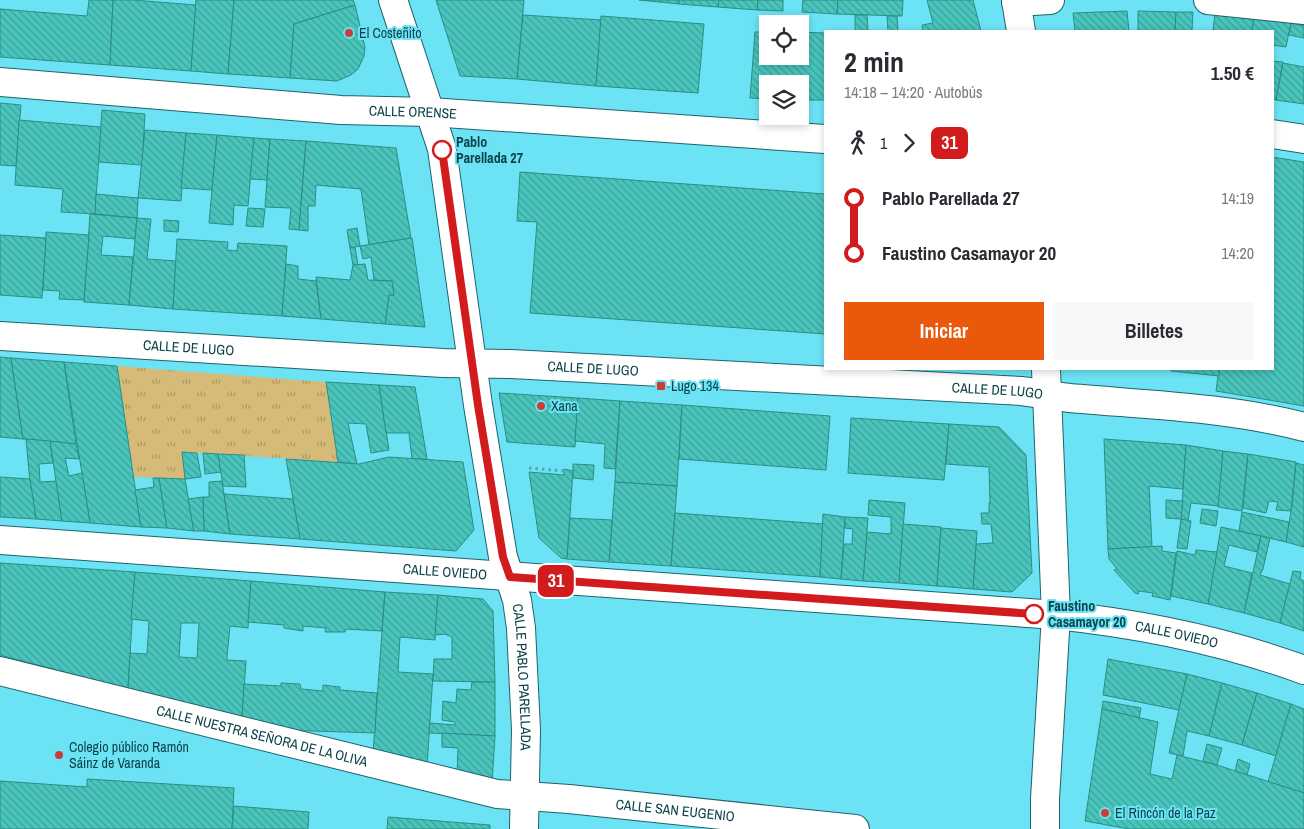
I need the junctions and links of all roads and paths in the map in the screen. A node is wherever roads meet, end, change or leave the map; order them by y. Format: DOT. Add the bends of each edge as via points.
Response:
graph roads {
  1 [pos="393,0"];
  2 [pos="1050,0"];
  3 [pos="1208,0"];
  4 [pos="1016,1"];
  5 [pos="1304,10"];
  6 [pos="1021,30"];
  7 [pos="0,82"];
  8 [pos="430,112"];
  9 [pos="1274,134"];
  10 [pos="824,139"];
  11 [pos="1304,139"];
  12 [pos="0,336"];
  13 [pos="472,364"];
  14 [pos="1046,381"];
  15 [pos="1304,427"];
  16 [pos="529,468"];
  17 [pos="563,470"];
  18 [pos="0,540"];
  19 [pos="510,577"];
  20 [pos="1056,615"];
  21 [pos="1304,670"];
  22 [pos="0,671"];
  23 [pos="526,797"];
  24 [pos="524,829"];
  25 [pos="855,829"];
  26 [pos="1046,829"];
  1 -- 8 [label="street, CALLE PABLO PARELLADA"];
  2 -- 4 [label="street"];
  3 -- 5 [label="street"];
  4 -- 6 [label="street"];
  7 -- 8 [label="street, CALLE ORENSE" via="341,110"];
  8 -- 10 [label="street, CALLE ORENSE"];
  8 -- 13 [label="street, CALLE PABLO PARELLADA" via="442,150"];
  9 -- 11 [label="street"];
  12 -- 13 [label="street, CALLE DE LUGO"];
  13 -- 14 [label="street, CALLE DE LUGO"];
  13 -- 19 [label="street, CALLE PABLO PARELLADA" via="503,557"];
  14 -- 15 [label="street, CALLE DE LUGO" via="1067,398 1226,412"];
  14 -- 20 [label="street"];
  16 -- 17 [label="path"];
  18 -- 19 [label="street, CALLE OVIEDO"];
  19 -- 20 [label="street, CALLE OVIEDO"];
  19 -- 23 [label="street, CALLE PABLO PARELLADA" via="521,628"];
  20 -- 21 [label="street, CALLE OVIEDO" via="1184,634"];
  20 -- 26 [label="street"];
  22 -- 23 [label="street, CALLE NUESTRA SEÑORA DE LA OLIVA" via="487,792"];
  23 -- 24 [label="street, CALLE PABLO PARELLADA"];
  23 -- 25 [label="street, CALLE SAN EUGENIO"];
}
